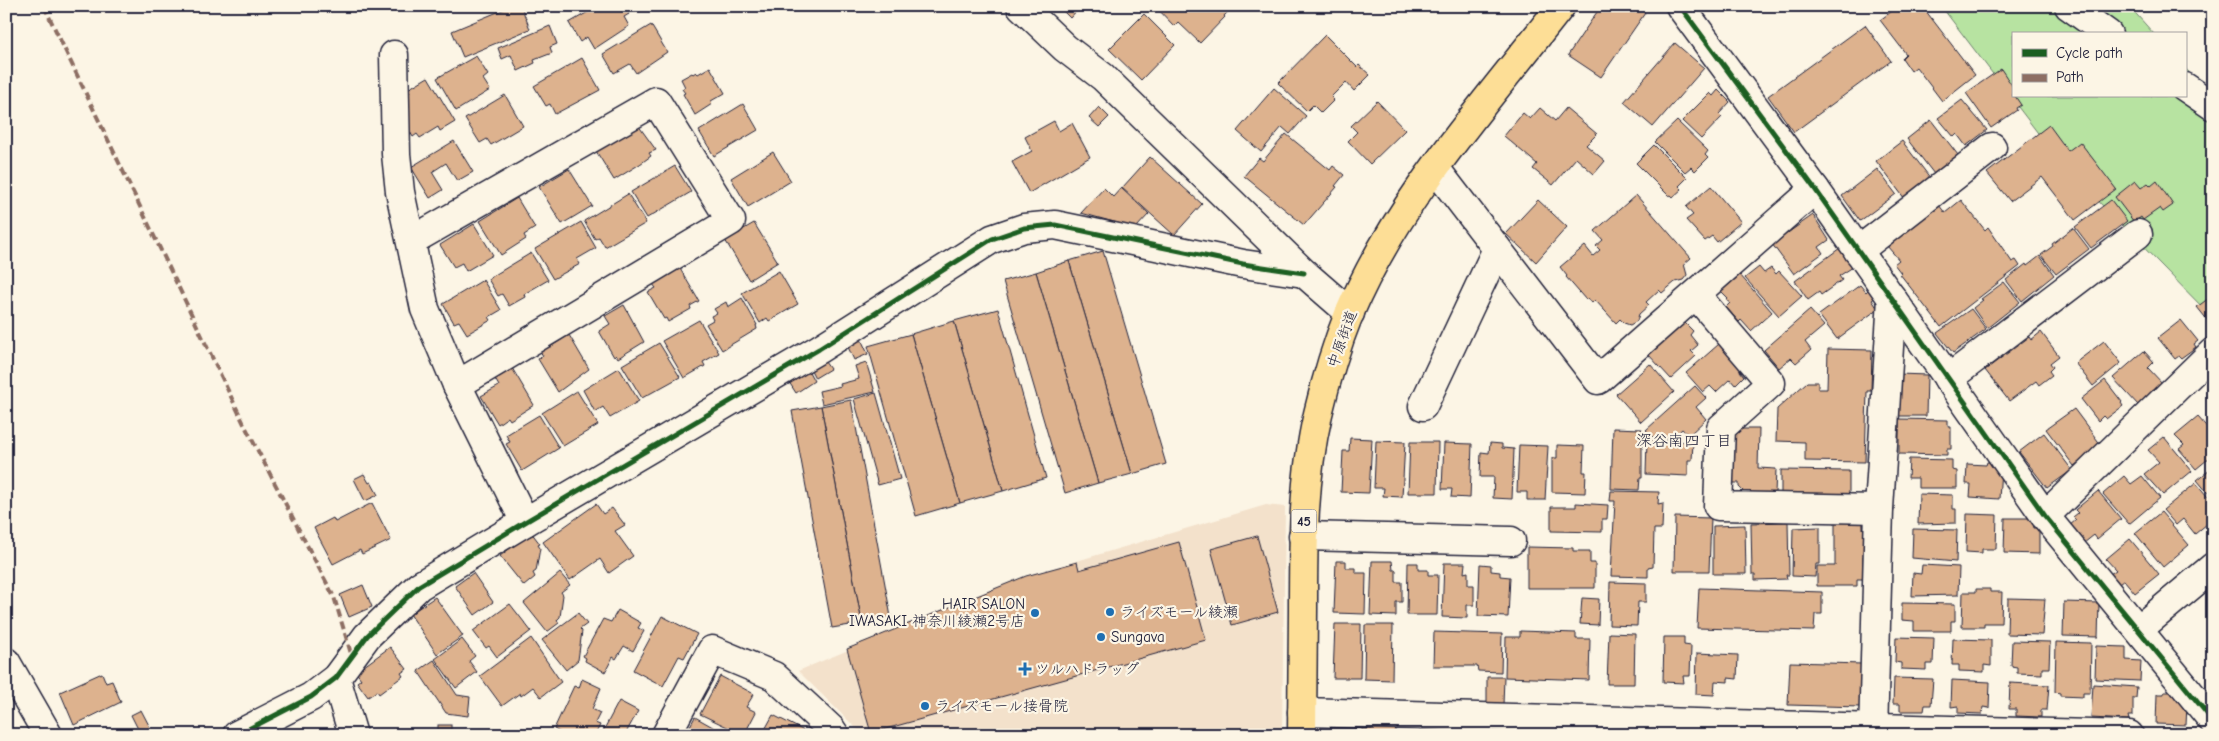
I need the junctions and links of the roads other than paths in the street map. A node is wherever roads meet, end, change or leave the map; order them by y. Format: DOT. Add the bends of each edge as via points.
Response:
graph roads {
  1 [pos="1020,6"];
  2 [pos="1561,6"];
  3 [pos="1680,6"];
  4 [pos="2069,6"];
  5 [pos="2105,32"];
  6 [pos="394,55"];
  7 [pos="2186,88"];
  8 [pos="2213,106"];
  9 [pos="1992,147"];
  10 [pos="1435,168"];
  11 [pos="1815,189"];
  12 [pos="2138,234"];
  13 [pos="411,241"];
  14 [pos="1497,249"];
  15 [pos="1858,251"];
  16 [pos="1304,272"];
  17 [pos="1696,295"];
  18 [pos="1892,298"];
  19 [pos="1350,313"];
  20 [pos="2213,352"];
  21 [pos="1948,379"];
  22 [pos="457,385"];
  23 [pos="1422,406"];
  24 [pos="1879,509"];
  25 [pos="2045,516"];
  26 [pos="525,522"];
  27 [pos="1303,536"];
  28 [pos="1511,541"];
  29 [pos="2213,567"];
  30 [pos="2139,629"];
  31 [pos="6,662"];
  32 [pos="336,678"];
  33 [pos="2213,721"];
  34 [pos="1302,723"];
  35 [pos="1873,732"];
  36 [pos="48,735"];
  37 [pos="236,735"];
  38 [pos="353,735"];
  39 [pos="666,735"];
  40 [pos="835,735"];
  41 [pos="2129,735"];
  1 -- 16 [label="street" via="1103,77"];
  2 -- 10 [label="main road, 中原街道 / 45"];
  3 -- 11 [label="street"];
  4 -- 5 [label="street"];
  6 -- 13 [label="street" via="396,154 400,192"];
  7 -- 8 [label="street"];
  9 -- 15 [label="street"];
  10 -- 14 [label="street"];
  10 -- 19 [label="main road, 中原街道 / 45" via="1382,248"];
  11 -- 15 [label="street"];
  11 -- 17 [label="street"];
  12 -- 21 [label="street"];
  13 -- 22 [label="street" via="426,309"];
  13 -- 22 [label="street" via="656,100 731,222"];
  14 -- 17 [label="street" via="1598,380"];
  14 -- 23 [label="street"];
  15 -- 18 [label="street"];
  16 -- 19 [label="street"];
  16 -- 26 [label="street" via="1243,264 1055,225 1024,228 992,239 819,349"];
  17 -- 24 [label="street" via="1771,383 1721,428 1718,506"];
  18 -- 21 [label="street"];
  18 -- 24 [label="street"];
  19 -- 27 [label="main road, 中原街道 / 45" via="1318,414"];
  20 -- 25 [label="street"];
  21 -- 25 [label="street"];
  22 -- 26 [label="street"];
  24 -- 35 [label="street"];
  25 -- 30 [label="street"];
  26 -- 32 [label="street" via="419,586 367,636"];
  27 -- 28 [label="street"];
  27 -- 34 [label="main road, 中原街道 / 45"];
  29 -- 30 [label="street"];
  30 -- 33 [label="street"];
  31 -- 36 [label="street"];
  32 -- 37 [label="street" via="311,697"];
  32 -- 38 [label="street"];
  34 -- 35 [label="street"];
  35 -- 41 [label="street"];
  39 -- 40 [label="street" via="712,650 774,676"];
}
